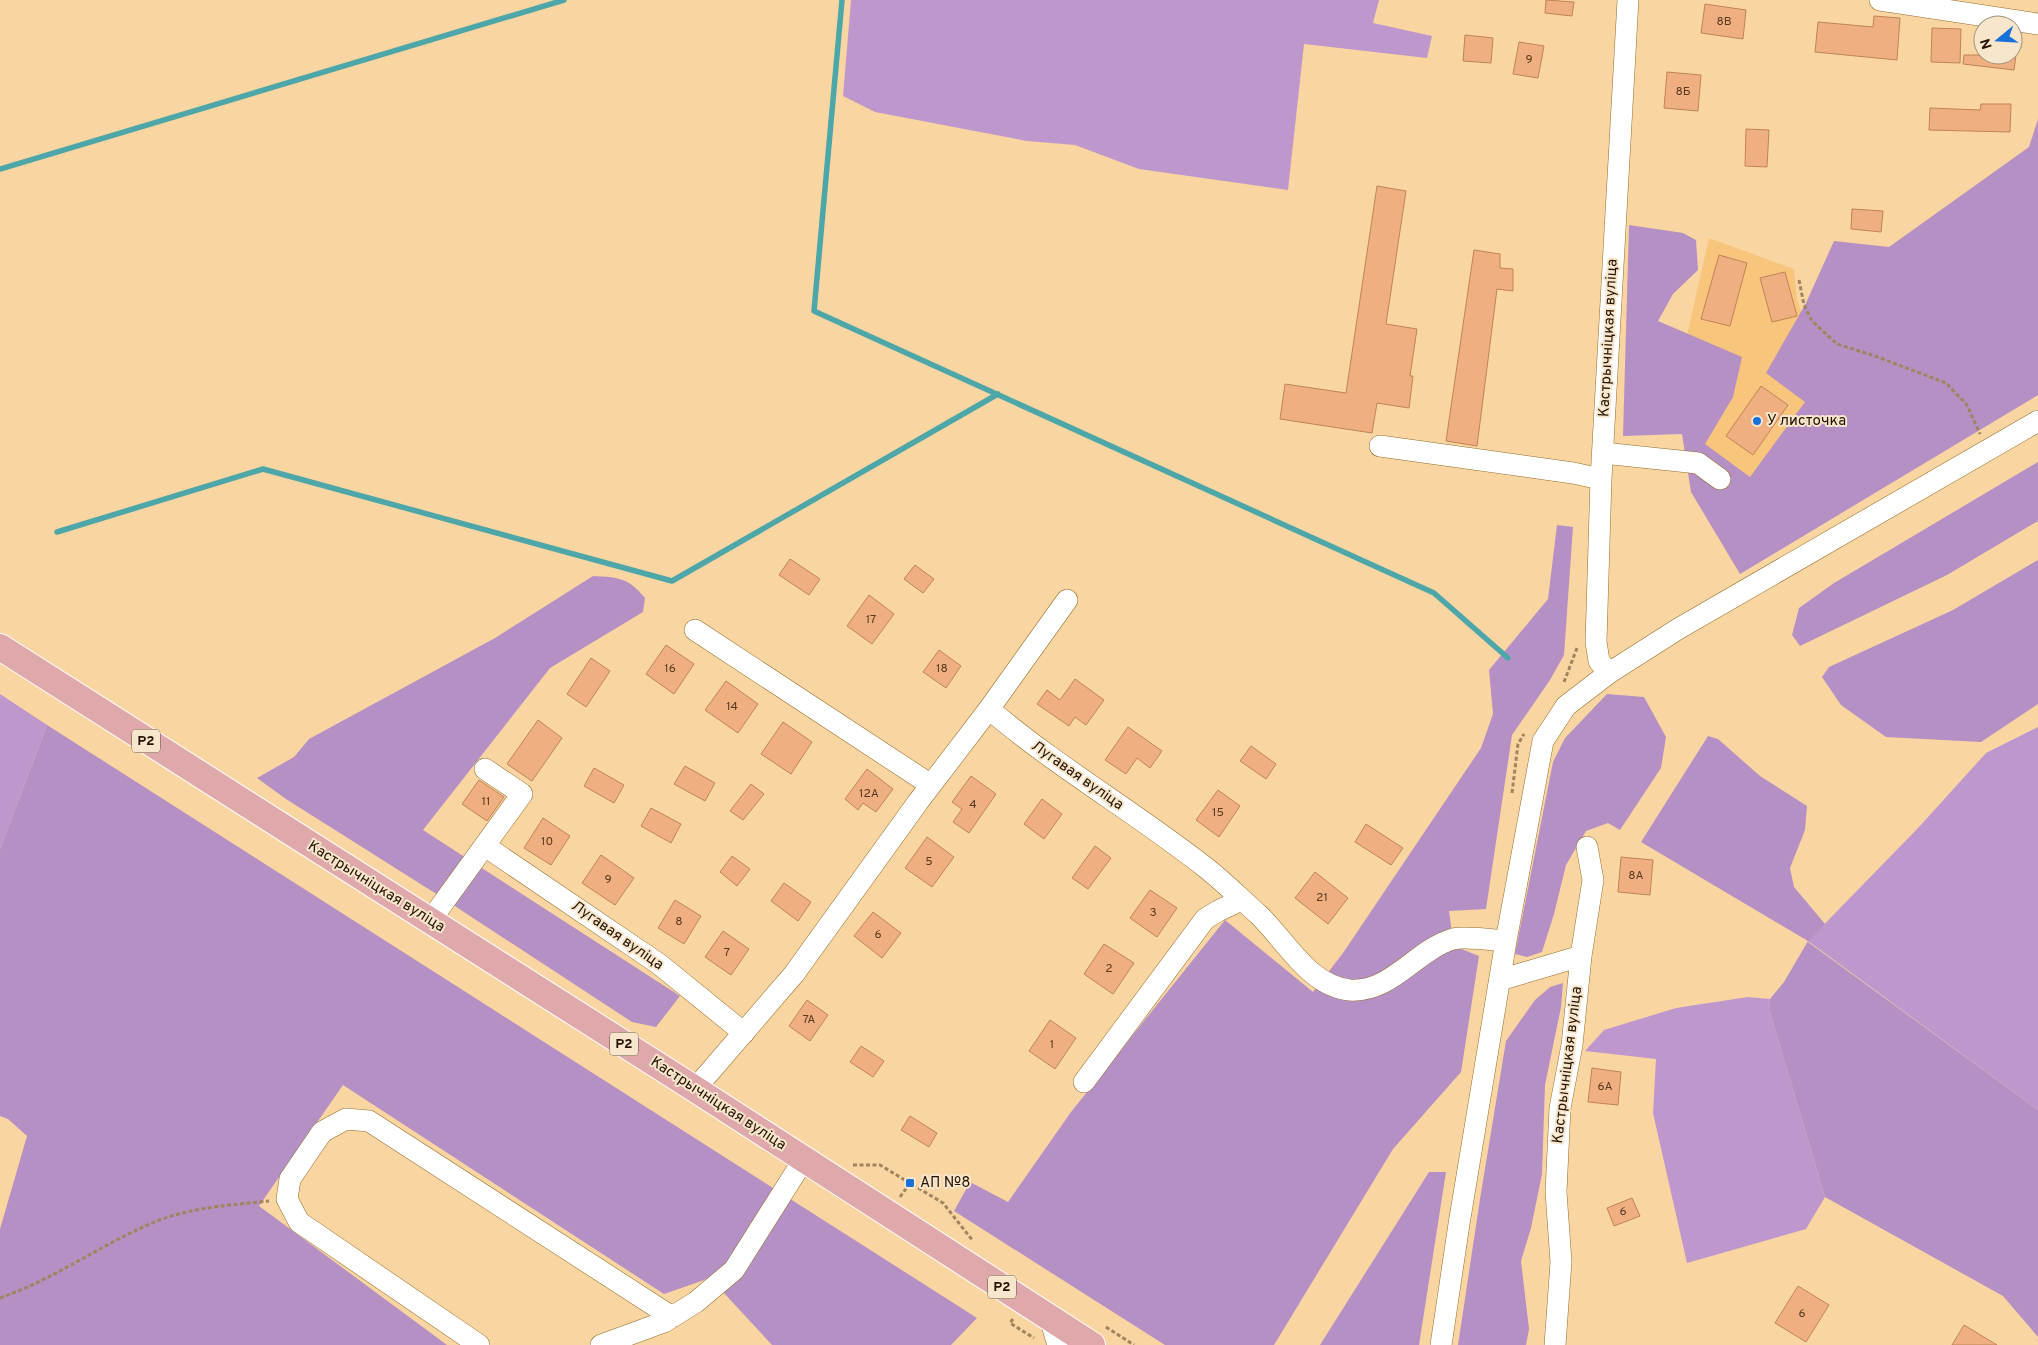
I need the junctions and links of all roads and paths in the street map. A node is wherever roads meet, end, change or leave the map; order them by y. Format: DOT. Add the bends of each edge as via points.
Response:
graph roads {
  1 [pos="1628,0"];
  2 [pos="1880,0"];
  3 [pos="2038,24"];
  4 [pos="1799,280"];
  5 [pos="2038,421"];
  6 [pos="1380,446"];
  7 [pos="1987,450"];
  8 [pos="1603,453"];
  9 [pos="1601,479"];
  10 [pos="1720,479"];
  11 [pos="1067,600"];
  12 [pos="695,630"];
  13 [pos="0,647"];
  14 [pos="1609,673"];
  15 [pos="989,709"];
  16 [pos="485,770"];
  17 [pos="931,785"];
  18 [pos="485,846"];
  19 [pos="1587,847"];
  20 [pos="1241,900"];
  21 [pos="430,921"];
  22 [pos="1506,941"];
  23 [pos="1581,956"];
  24 [pos="1500,980"];
  25 [pos="744,1032"];
  26 [pos="1084,1082"];
  27 [pos="695,1089"];
  28 [pos="804,1159"];
  29 [pos="880,1164"];
  30 [pos="287,1199"];
  31 [pos="974,1243"];
  32 [pos="0,1298"];
  33 [pos="672,1317"];
  34 [pos="1050,1318"];
  35 [pos="1010,1323"];
  36 [pos="1096,1334"];
  37 [pos="1036,1340"];
  38 [pos="479,1345"];
  39 [pos="601,1345"];
  40 [pos="1058,1345"];
  41 [pos="1134,1345"];
  42 [pos="1440,1345"];
  43 [pos="1555,1345"];
  1 -- 8 [label="street, Кастрычніцкая вуліца"];
  2 -- 3 [label="street"];
  4 -- 7 [label="path" via="1804,305 1812,321 1837,344 1946,383 1967,405"];
  5 -- 7 [label="street"];
  6 -- 9 [label="street"];
  7 -- 14 [label="street" via="1678,629"];
  8 -- 9 [label="street, Кастрычніцкая вуліца"];
  8 -- 10 [label="street" via="1698,463"];
  9 -- 14 [label="street, Кастрычніцкая вуліца" via="1596,642 1599,661"];
  11 -- 15 [label="street"];
  12 -- 17 [label="street"];
  13 -- 21 [label="main road, Кастрычніцкая вуліца / Р2"];
  14 -- 22 [label="street" via="1566,706 1543,741"];
  15 -- 17 [label="street"];
  15 -- 20 [label="street, Лугавая вуліца" via="1022,737 1206,868"];
  16 -- 18 [label="street" via="522,794"];
  17 -- 25 [label="street" via="794,974"];
  18 -- 21 [label="street"];
  18 -- 25 [label="street, Лугавая вуліца" via="659,964"];
  19 -- 23 [label="street, Кастрычніцкая вуліца" via="1593,880"];
  20 -- 22 [label="street, Лугавая вуліца" via="1308,970 1332,985 1351,990 1378,986 1426,952 1454,939"];
  20 -- 26 [label="street" via="1205,919"];
  21 -- 27 [label="main road, Кастрычніцкая вуліца / Р2"];
  22 -- 24 [label="street"];
  23 -- 24 [label="street"];
  23 -- 43 [label="street, Кастрычніцкая вуліца" via="1572,1044 1560,1108 1556,1192 1561,1262"];
  24 -- 42 [label="street"];
  25 -- 27 [label="street"];
  27 -- 28 [label="main road, Кастрычніцкая вуліца / Р2"];
  28 -- 33 [label="street" via="734,1270 696,1302"];
  28 -- 34 [label="main road, Кастрычніцкая вуліца / Р2"];
  29 -- 31 [label="path" via="943,1203"];
  30 -- 32 [label="path" via="194,1210 158,1221 22,1291"];
  30 -- 33 [label="street" via="290,1179 322,1132 346,1119 369,1121"];
  30 -- 38 [label="street" via="299,1222"];
  33 -- 39 [label="street"];
  34 -- 36 [label="main road, Кастрычніцкая вуліца / Р2"];
  34 -- 40 [label="street"];
  35 -- 37 [label="path"];
  36 -- 41 [label="path"];
}
